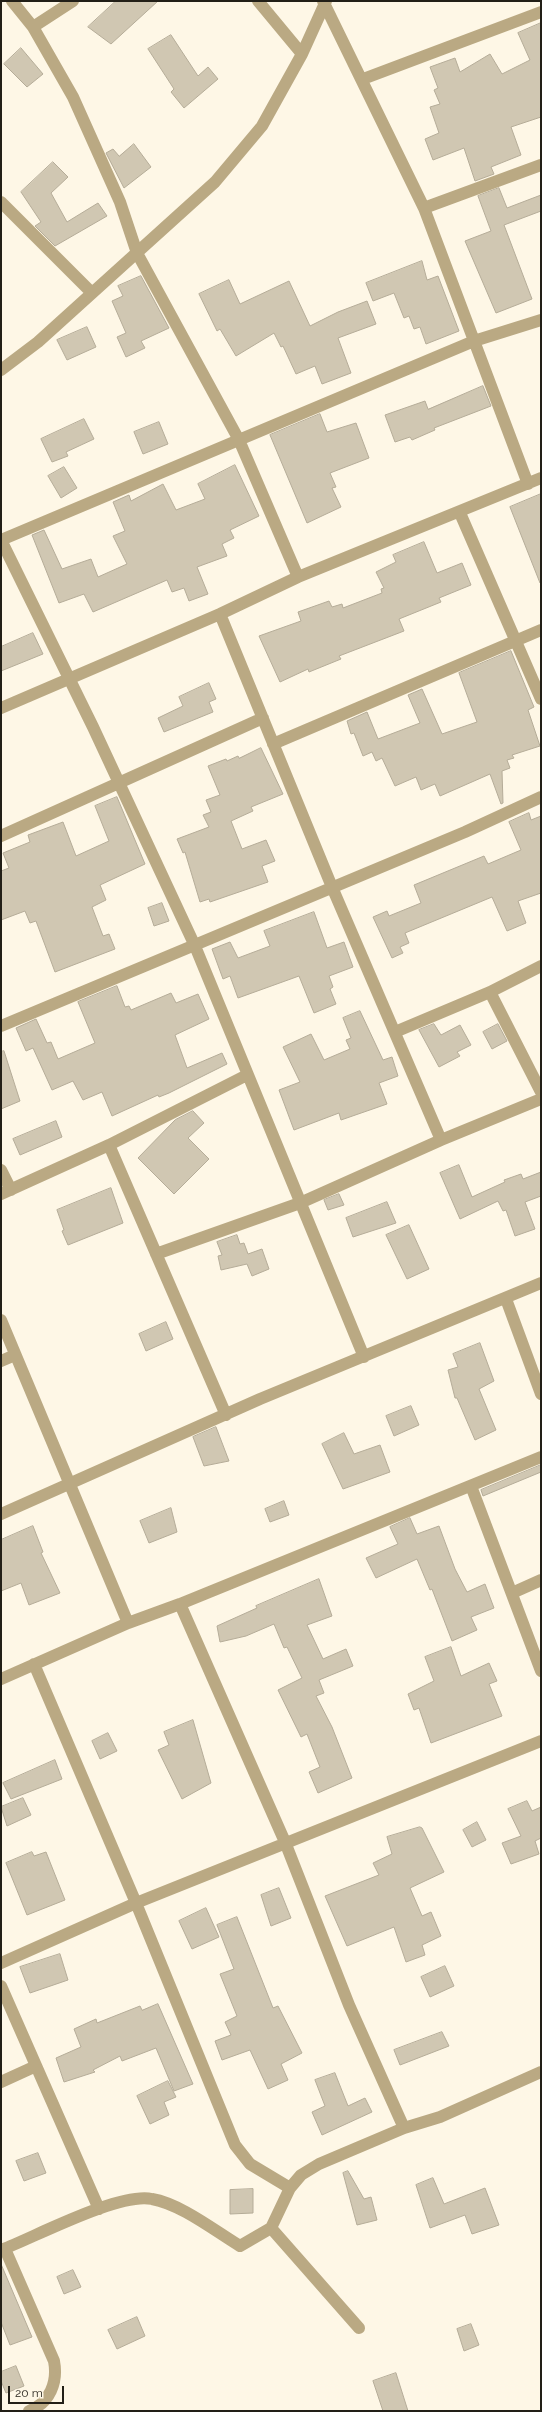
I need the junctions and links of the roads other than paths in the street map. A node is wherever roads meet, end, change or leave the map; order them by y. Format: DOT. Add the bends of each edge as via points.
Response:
graph roads {
  1 [pos="12,1"];
  2 [pos="73,1"];
  3 [pos="258,1"];
  4 [pos="325,2"];
  5 [pos="541,12"];
  6 [pos="33,27"];
  7 [pos="302,54"];
  8 [pos="363,79"];
  9 [pos="541,165"];
  10 [pos="1,202"];
  11 [pos="424,208"];
  12 [pos="137,253"];
  13 [pos="92,293"];
  14 [pos="541,320"];
  15 [pos="474,341"];
  16 [pos="1,370"];
  17 [pos="239,440"];
  18 [pos="541,478"];
  19 [pos="528,484"];
  20 [pos="460,512"];
  21 [pos="1,540"];
  22 [pos="298,577"];
  23 [pos="220,614"];
  24 [pos="541,630"];
  25 [pos="515,640"];
  26 [pos="67,678"];
  27 [pos="541,699"];
  28 [pos="1,708"];
  29 [pos="263,718"];
  30 [pos="273,744"];
  31 [pos="119,782"];
  32 [pos="541,797"];
  33 [pos="1,836"];
  34 [pos="332,887"];
  35 [pos="196,946"];
  36 [pos="541,966"];
  37 [pos="490,992"];
  38 [pos="1,1026"];
  39 [pos="395,1032"];
  40 [pos="247,1075"];
  41 [pos="541,1092"];
  42 [pos="541,1099"];
  43 [pos="441,1140"];
  44 [pos="109,1145"];
  45 [pos="1,1170"];
  46 [pos="6,1192"];
  47 [pos="300,1202"];
  48 [pos="156,1254"];
  49 [pos="541,1284"];
  50 [pos="506,1299"];
  51 [pos="1,1320"];
  52 [pos="16,1355"];
  53 [pos="364,1357"];
  54 [pos="1,1361"];
  55 [pos="541,1394"];
  56 [pos="226,1415"];
  57 [pos="541,1457"];
  58 [pos="70,1484"];
  59 [pos="471,1486"];
  60 [pos="1,1514"];
  61 [pos="541,1580"];
  62 [pos="512,1593"];
  63 [pos="180,1604"];
  64 [pos="128,1624"];
  65 [pos="34,1664"];
  66 [pos="541,1671"];
  67 [pos="1,1678"];
  68 [pos="541,1740"];
  69 [pos="285,1842"];
  70 [pos="136,1903"];
  71 [pos="1,1963"];
  72 [pos="1,1986"];
  73 [pos="36,2066"];
  74 [pos="541,2072"];
  75 [pos="1,2082"];
  76 [pos="404,2128"];
  77 [pos="290,2188"];
  78 [pos="99,2209"];
  79 [pos="271,2228"];
  80 [pos="3,2250"];
  81 [pos="359,2328"];
  82 [pos="29,2411"];
  1 -- 6 [label="street"];
  2 -- 6 [label="street"];
  3 -- 7 [label="street"];
  4 -- 7 [label="street"];
  4 -- 8 [label="street"];
  5 -- 8 [label="street"];
  6 -- 12 [label="street" via="73,97 98,149"];
  7 -- 12 [label="street" via="262,126 219,177"];
  8 -- 11 [label="street"];
  9 -- 11 [label="street"];
  10 -- 13 [label="street"];
  11 -- 15 [label="street"];
  12 -- 13 [label="street"];
  12 -- 17 [label="street"];
  13 -- 16 [label="street" via="38,342"];
  14 -- 15 [label="street"];
  15 -- 17 [label="street"];
  15 -- 19 [label="street"];
  17 -- 21 [label="street"];
  17 -- 22 [label="street"];
  18 -- 19 [label="street"];
  19 -- 20 [label="street"];
  20 -- 22 [label="street"];
  20 -- 25 [label="street"];
  21 -- 26 [label="street"];
  22 -- 23 [label="street"];
  23 -- 26 [label="street"];
  23 -- 29 [label="street"];
  24 -- 25 [label="street"];
  25 -- 27 [label="street"];
  25 -- 30 [label="street"];
  26 -- 28 [label="street"];
  26 -- 31 [label="street"];
  29 -- 30 [label="street"];
  29 -- 31 [label="street"];
  30 -- 34 [label="street"];
  31 -- 33 [label="street"];
  31 -- 35 [label="street"];
  32 -- 34 [label="street" via="465,832"];
  34 -- 35 [label="street"];
  34 -- 39 [label="street"];
  35 -- 38 [label="street"];
  35 -- 40 [label="street"];
  36 -- 37 [label="street"];
  37 -- 39 [label="street"];
  37 -- 41 [label="street"];
  39 -- 43 [label="street"];
  40 -- 44 [label="street"];
  40 -- 47 [label="street"];
  42 -- 43 [label="street"];
  43 -- 47 [label="street"];
  44 -- 46 [label="street"];
  44 -- 48 [label="street"];
  45 -- 46 [label="street"];
  47 -- 48 [label="street"];
  47 -- 53 [label="street"];
  48 -- 56 [label="street"];
  49 -- 50 [label="street"];
  50 -- 53 [label="street"];
  50 -- 55 [label="street"];
  51 -- 52 [label="street"];
  52 -- 54 [label="street"];
  52 -- 58 [label="street"];
  53 -- 56 [label="street"];
  56 -- 58 [label="street"];
  57 -- 59 [label="street"];
  58 -- 60 [label="street"];
  58 -- 64 [label="street"];
  59 -- 62 [label="street"];
  59 -- 63 [label="street"];
  61 -- 62 [label="street"];
  62 -- 66 [label="street"];
  63 -- 64 [label="street"];
  63 -- 69 [label="street"];
  64 -- 65 [label="street"];
  65 -- 67 [label="street"];
  65 -- 70 [label="street"];
  68 -- 69 [label="street"];
  69 -- 70 [label="street"];
  69 -- 76 [label="street" via="349,2005"];
  70 -- 71 [label="street"];
  70 -- 77 [label="street" via="235,2145 250,2164"];
  72 -- 73 [label="street"];
  73 -- 75 [label="street"];
  73 -- 78 [label="street"];
  74 -- 76 [label="street" via="440,2116"];
  76 -- 77 [label="street" via="319,2164 301,2175"];
  77 -- 79 [label="street"];
  78 -- 79 [label="street" via="132,2199 152,2199 173,2207 240,2246"];
  78 -- 80 [label="street"];
  79 -- 81 [label="street"];
  80 -- 82 [label="street" via="54,2361 56,2371 52,2390 47,2398"];
}
